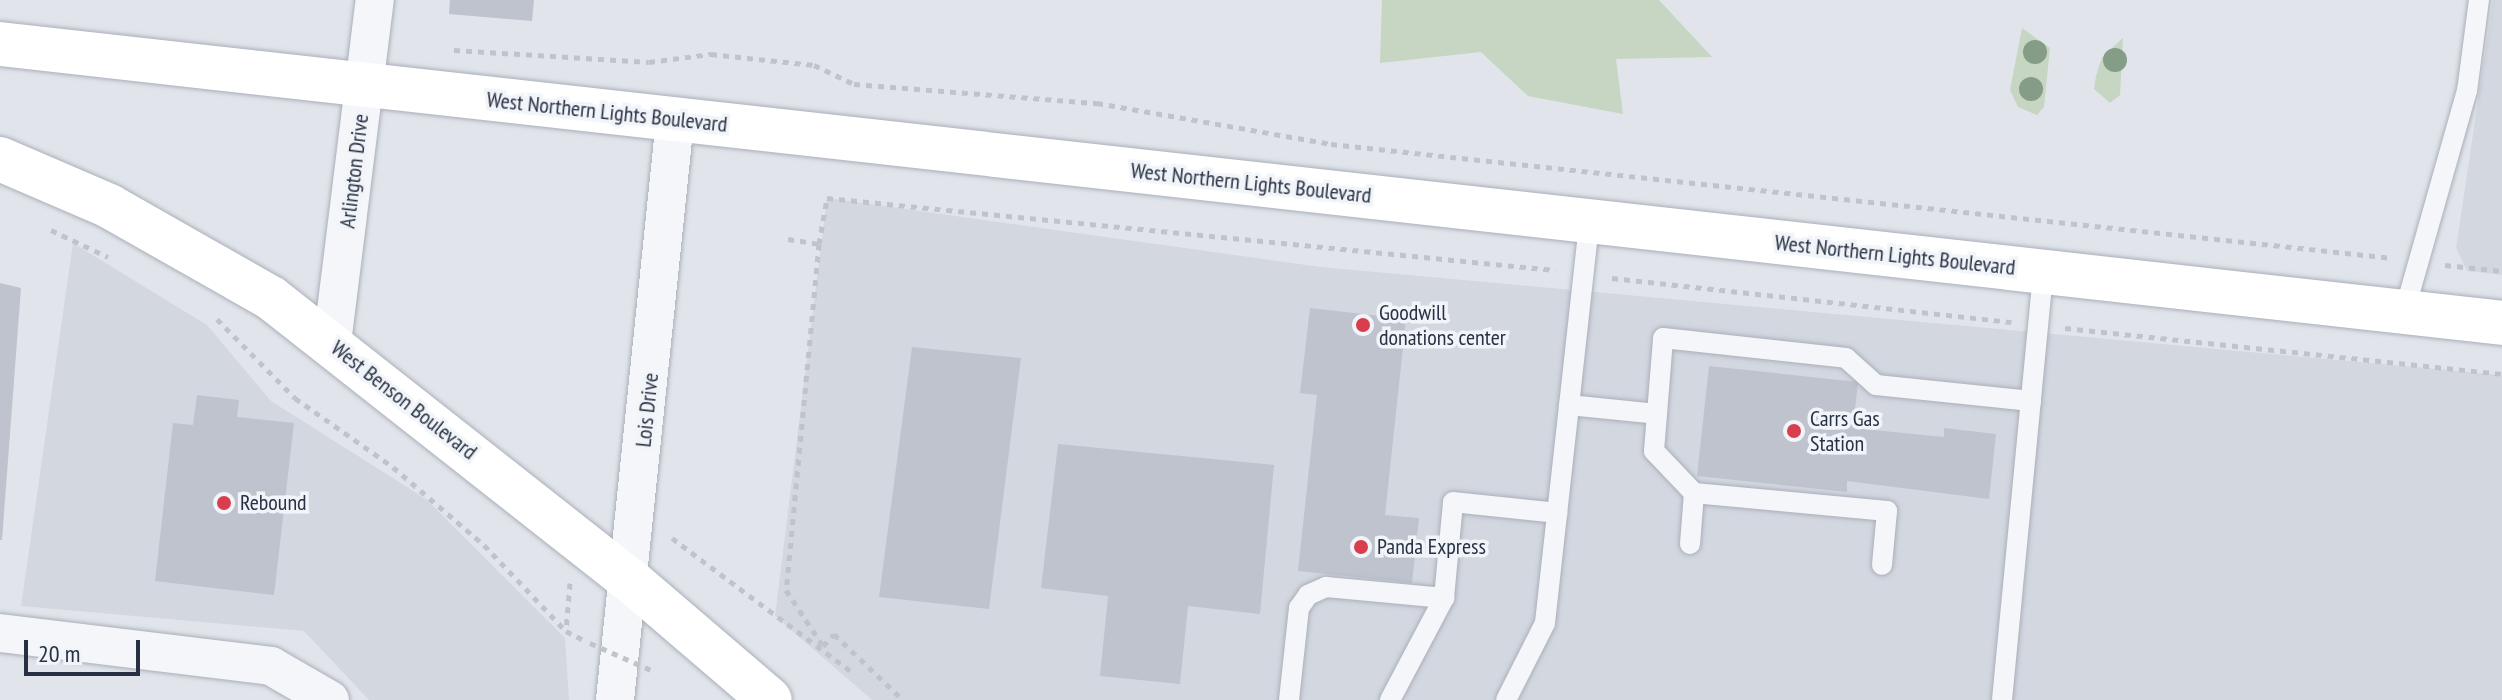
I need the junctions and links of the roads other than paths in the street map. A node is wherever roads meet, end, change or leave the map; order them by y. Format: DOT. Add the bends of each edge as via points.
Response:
graph roads {
  1 [pos="375,0"];
  2 [pos="2479,0"];
  3 [pos="0,44"];
  4 [pos="365,85"];
  5 [pos="675,120"];
  6 [pos="0,159"];
  7 [pos="1589,222"];
  8 [pos="2043,272"];
  9 [pos="2404,313"];
  10 [pos="2502,323"];
  11 [pos="332,343"];
  12 [pos="2031,401"];
  13 [pos="1569,405"];
  14 [pos="1657,414"];
  15 [pos="1694,493"];
  16 [pos="1557,513"];
  17 [pos="1690,544"];
  18 [pos="1882,565"];
  19 [pos="630,580"];
  20 [pos="1444,598"];
  21 [pos="0,633"];
  22 [pos="323,697"];
  23 [pos="615,700"];
  24 [pos="770,700"];
  25 [pos="1289,700"];
  26 [pos="1390,700"];
  27 [pos="1506,700"];
  28 [pos="2002,700"];
  1 -- 4 [label="street, Arlington Drive"];
  2 -- 9 [label="lane" via="2467,91"];
  3 -- 4 [label="main road, West Northern Lights Boulevard"];
  4 -- 5 [label="main road, West Northern Lights Boulevard"];
  4 -- 11 [label="street, Arlington Drive"];
  5 -- 7 [label="main road, West Northern Lights Boulevard"];
  5 -- 19 [label="street, Lois Drive"];
  6 -- 11 [label="main road, West Benson Boulevard" via="202,255"];
  7 -- 8 [label="main road, West Northern Lights Boulevard"];
  7 -- 13 [label="lane"];
  8 -- 9 [label="main road, West Northern Lights Boulevard"];
  8 -- 12 [label="lane"];
  9 -- 10 [label="main road, West Northern Lights Boulevard"];
  11 -- 19 [label="main road, West Benson Boulevard"];
  12 -- 14 [label="lane" via="1876,385 1846,358 1663,338"];
  12 -- 28 [label="lane"];
  13 -- 14 [label="lane"];
  13 -- 16 [label="lane"];
  14 -- 15 [label="lane" via="1654,451"];
  15 -- 17 [label="lane"];
  15 -- 18 [label="lane" via="1887,511"];
  16 -- 20 [label="lane" via="1453,502"];
  16 -- 27 [label="lane" via="1545,623"];
  19 -- 23 [label="street, Lois Drive"];
  19 -- 24 [label="main road, West Benson Boulevard"];
  20 -- 25 [label="lane" via="1326,587 1308,595 1299,608"];
  20 -- 26 [label="lane"];
  21 -- 22 [label="street" via="271,666"];
}
